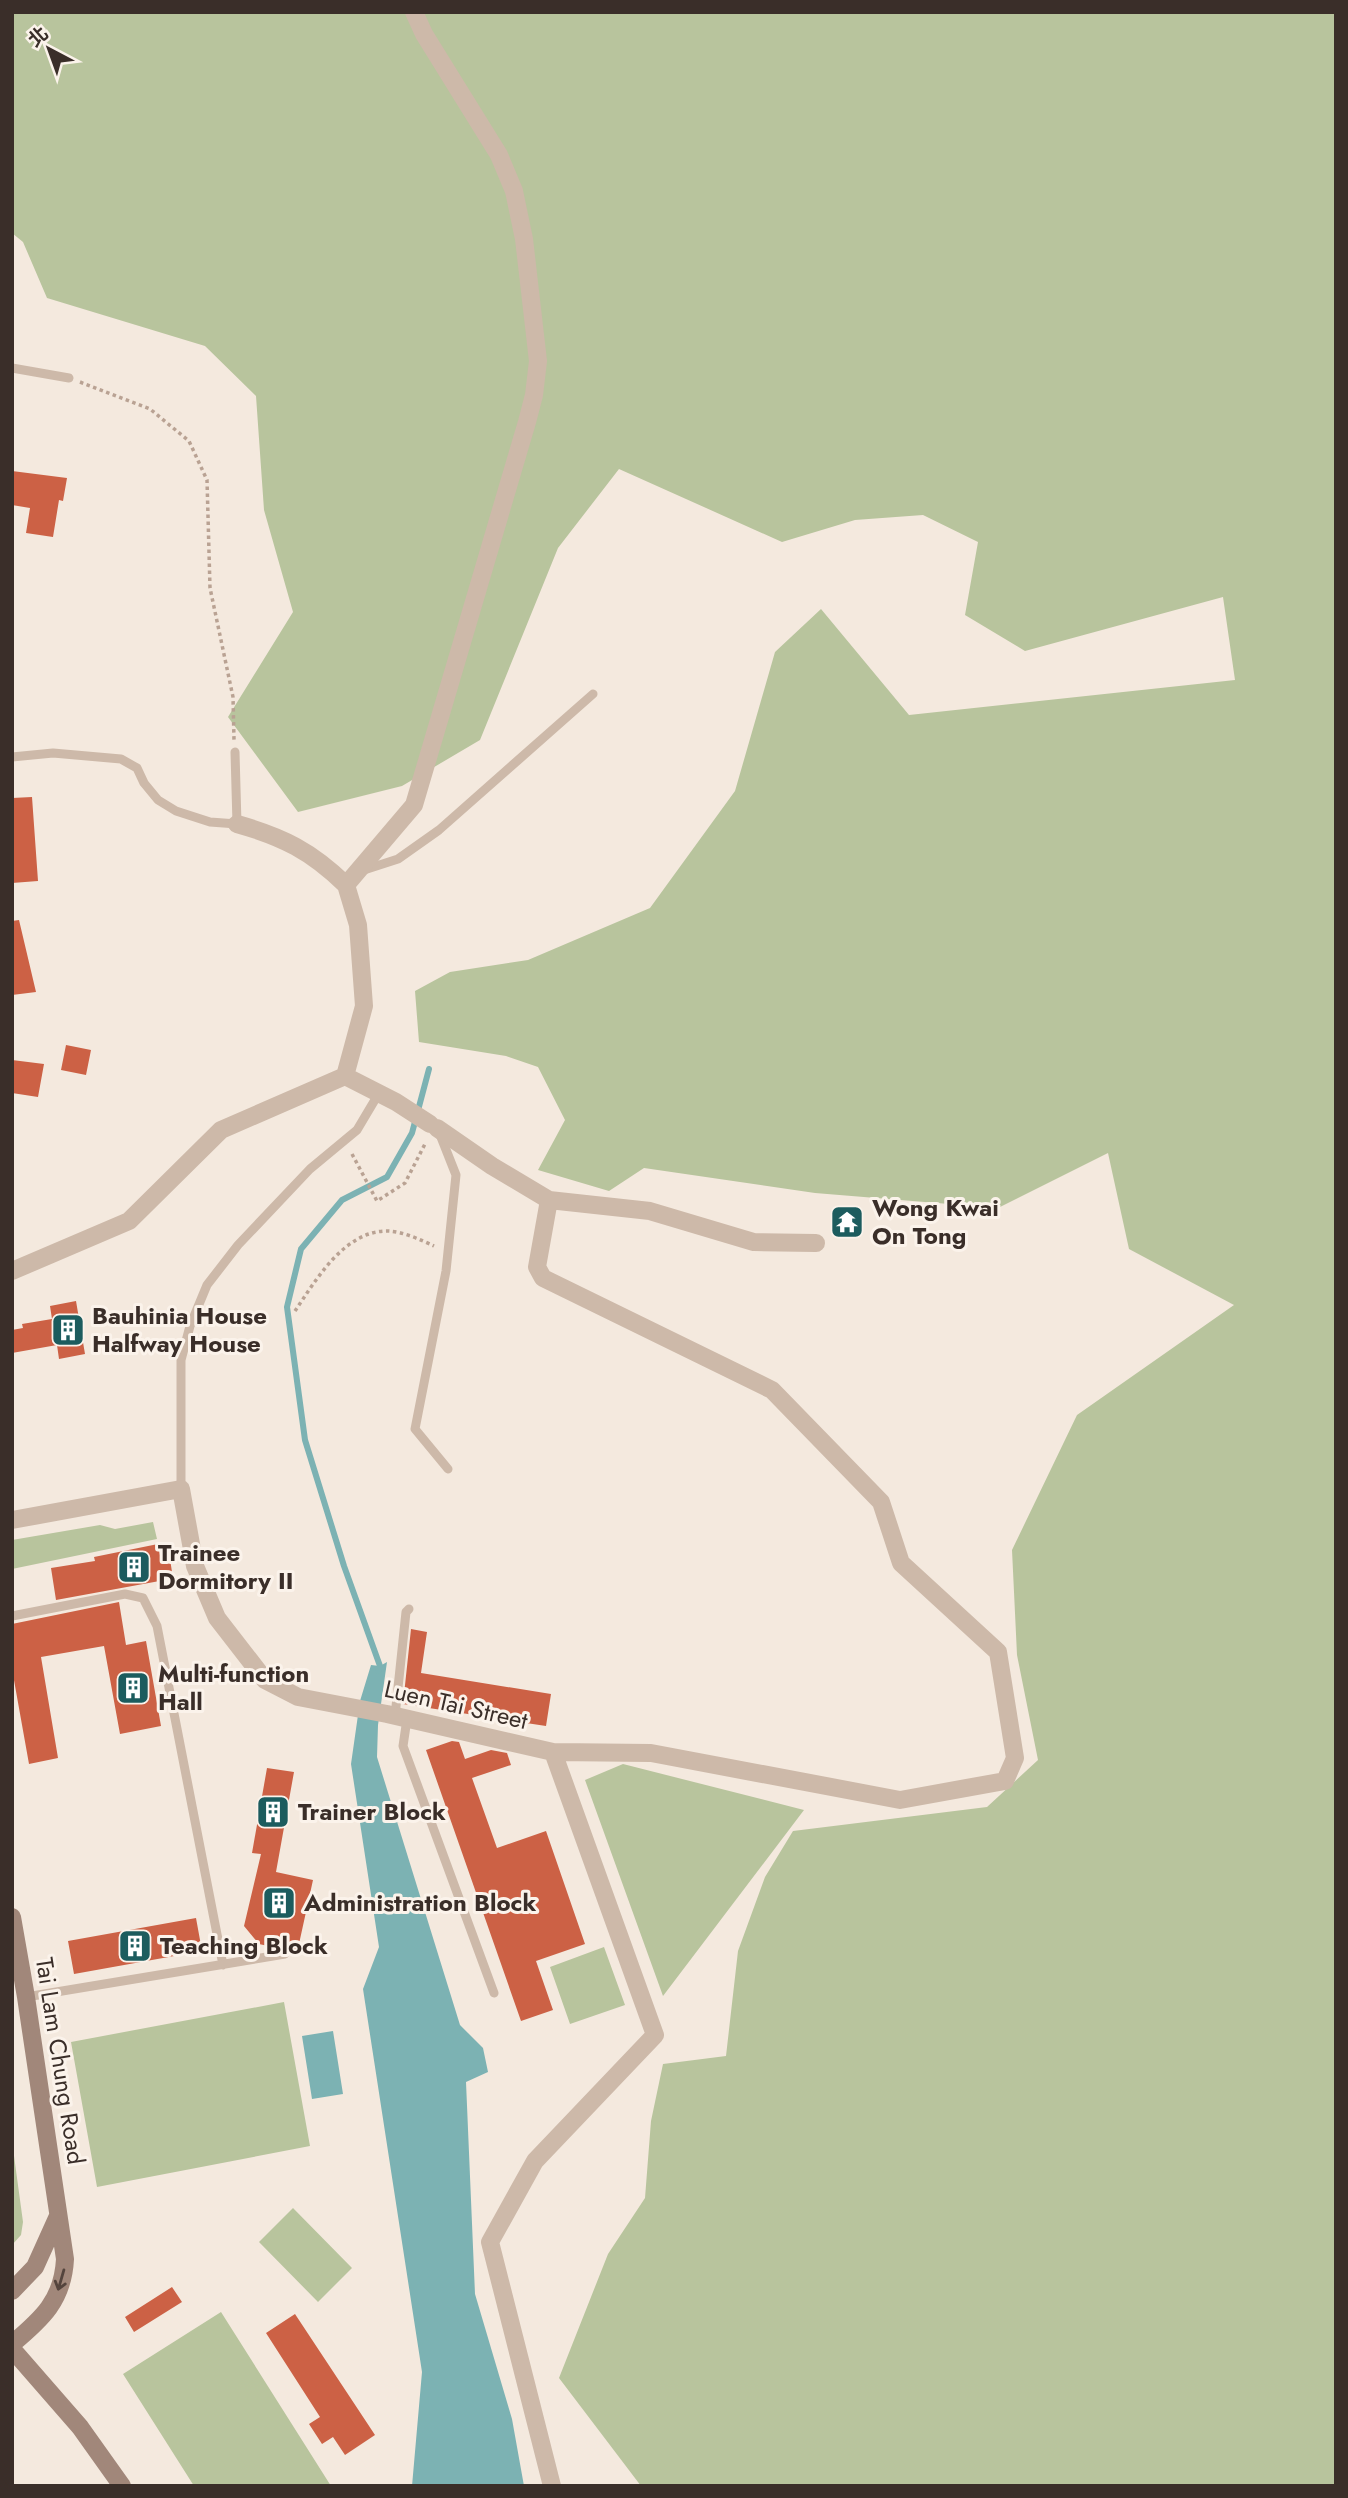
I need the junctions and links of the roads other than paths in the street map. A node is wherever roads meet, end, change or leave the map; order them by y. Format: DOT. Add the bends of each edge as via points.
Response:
graph roads {
  1 [pos="414,12"];
  2 [pos="12,368"];
  3 [pos="69,378"];
  4 [pos="593,694"];
  5 [pos="235,752"];
  6 [pos="12,757"];
  7 [pos="237,824"];
  8 [pos="351,879"];
  9 [pos="345,1076"];
  10 [pos="379,1093"];
  11 [pos="436,1129"];
  12 [pos="549,1200"];
  13 [pos="816,1243"];
  14 [pos="12,1271"];
  15 [pos="449,1469"];
  16 [pos="181,1489"];
  17 [pos="12,1520"];
  18 [pos="409,1609"];
  19 [pos="12,1616"];
  20 [pos="396,1716"];
  21 [pos="553,1752"];
  22 [pos="12,1917"];
  23 [pos="285,1954"];
  24 [pos="223,1965"];
  25 [pos="494,1993"];
  26 [pos="26,1997"];
  27 [pos="59,2213"];
  28 [pos="12,2291"];
  29 [pos="12,2346"];
  30 [pos="122,2486"];
  31 [pos="552,2486"];
  1 -- 8 [label="street" via="512,181 524,239 537,372 527,422 414,805"];
  2 -- 3 [label="lane"];
  4 -- 8 [label="lane" via="439,830 398,859"];
  5 -- 7 [label="lane"];
  6 -- 7 [label="lane" via="53,752 121,759 137,768 158,800 176,811 210,822"];
  7 -- 8 [label="street" via="273,834"];
  8 -- 9 [label="street" via="364,1006"];
  9 -- 10 [label="street"];
  9 -- 14 [label="street" via="222,1130 129,1221"];
  10 -- 11 [label="street"];
  10 -- 16 [label="lane" via="357,1129 310,1169 238,1244 207,1285 181,1360"];
  11 -- 12 [label="street"];
  11 -- 15 [label="lane" via="456,1175 446,1271 415,1429"];
  12 -- 13 [label="street" via="650,1211 754,1242"];
  12 -- 21 [label="street" via="537,1267 543,1278 772,1390 881,1502 901,1563 998,1652 1015,1758 1005,1781 900,1800 651,1753"];
  16 -- 17 [label="street"];
  16 -- 20 [label="street, Luen Tai Street" via="195,1566 217,1618 265,1680 298,1697"];
  18 -- 20 [label="lane"];
  19 -- 24 [label="lane" via="125,1594 144,1598 157,1626"];
  20 -- 21 [label="street, Luen Tai Street"];
  20 -- 25 [label="lane"];
  21 -- 31 [label="street, Luen Tai Street" via="655,2035 535,2161 490,2242"];
  22 -- 26 [label="street, Tai Lam Chung Road"];
  23 -- 24 [label="lane"];
  24 -- 26 [label="lane"];
  26 -- 27 [label="street, Tai Lam Chung Road"];
  27 -- 28 [label="street" via="35,2267"];
  27 -- 29 [label="street, Tai Lam Chung Road, one-way" via="64,2279 50,2308"];
  29 -- 30 [label="street"];
}
